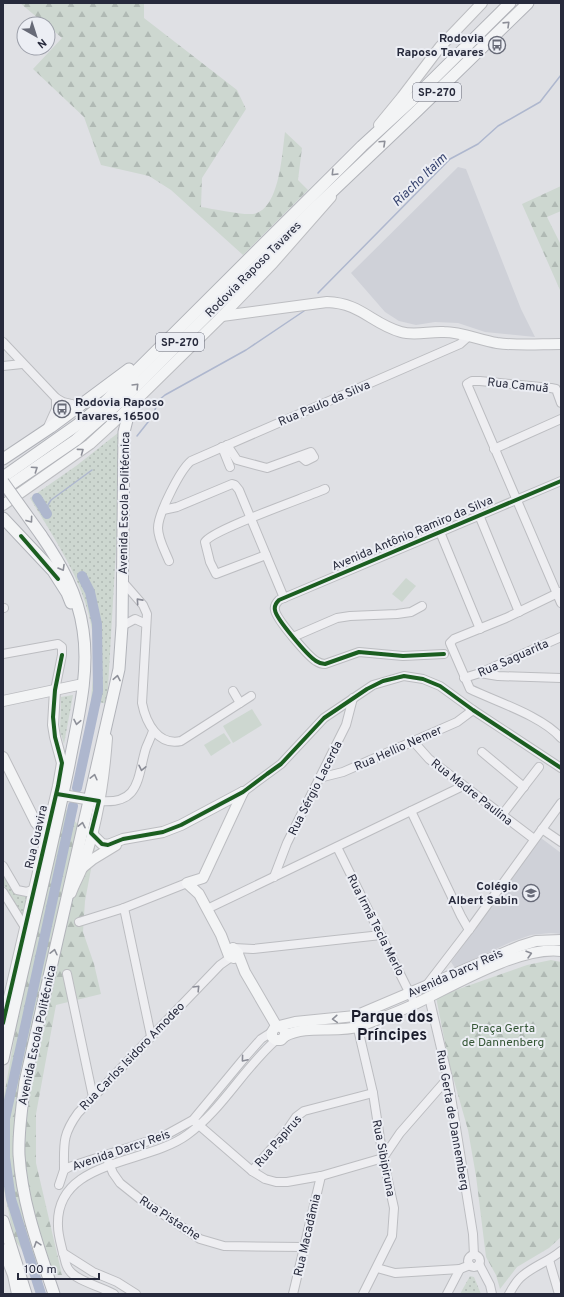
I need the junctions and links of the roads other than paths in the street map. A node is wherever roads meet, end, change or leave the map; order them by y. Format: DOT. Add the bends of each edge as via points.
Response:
graph roads {
  1 [pos="482,3"];
  2 [pos="510,3"];
  3 [pos="528,3"];
  4 [pos="362,146"];
  5 [pos="345,180"];
  6 [pos="240,297"];
  7 [pos="251,312"];
  8 [pos="222,316"];
  9 [pos="172,336"];
  10 [pos="469,336"];
  11 [pos="3,342"];
  12 [pos="561,344"];
  13 [pos="22,364"];
  14 [pos="3,366"];
  15 [pos="558,389"];
  16 [pos="56,398"];
  17 [pos="134,402"];
  18 [pos="561,403"];
  19 [pos="80,406"];
  20 [pos="561,420"];
  21 [pos="47,430"];
  22 [pos="225,446"];
  23 [pos="494,449"];
  24 [pos="300,456"];
  25 [pos="3,459"];
  26 [pos="230,467"];
  27 [pos="3,477"];
  28 [pos="561,481"];
  29 [pos="3,482"];
  30 [pos="325,489"];
  31 [pos="3,490"];
  32 [pos="517,499"];
  33 [pos="3,505"];
  34 [pos="163,510"];
  35 [pos="479,516"];
  36 [pos="3,518"];
  37 [pos="251,518"];
  38 [pos="440,532"];
  39 [pos="266,555"];
  40 [pos="169,561"];
  41 [pos="123,582"];
  42 [pos="559,593"];
  43 [pos="284,598"];
  44 [pos="561,603"];
  45 [pos="422,606"];
  46 [pos="518,612"];
  47 [pos="146,624"];
  48 [pos="122,626"];
  49 [pos="480,629"];
  50 [pos="84,631"];
  51 [pos="561,636"];
  52 [pos="293,637"];
  53 [pos="3,654"];
  54 [pos="444,654"];
  55 [pos="480,673"];
  56 [pos="464,678"];
  57 [pos="561,678"];
  58 [pos="83,684"];
  59 [pos="55,690"];
  60 [pos="232,691"];
  61 [pos="251,696"];
  62 [pos="353,698"];
  63 [pos="3,701"];
  64 [pos="240,703"];
  65 [pos="473,710"];
  66 [pos="153,731"];
  67 [pos="561,738"];
  68 [pos="413,741"];
  69 [pos="482,752"];
  70 [pos="3,757"];
  71 [pos="539,768"];
  72 [pos="561,768"];
  73 [pos="319,778"];
  74 [pos="463,786"];
  75 [pos="524,787"];
  76 [pos="244,792"];
  77 [pos="63,795"];
  78 [pos="90,799"];
  79 [pos="561,803"];
  80 [pos="411,811"];
  81 [pos="33,815"];
  82 [pos="502,815"];
  83 [pos="50,820"];
  84 [pos="542,829"];
  85 [pos="46,834"];
  86 [pos="91,834"];
  87 [pos="132,838"];
  88 [pos="534,839"];
  89 [pos="561,842"];
  90 [pos="337,847"];
  91 [pos="3,866"];
  92 [pos="43,866"];
  93 [pos="82,868"];
  94 [pos="274,877"];
  95 [pos="203,878"];
  96 [pos="187,883"];
  97 [pos="34,889"];
  98 [pos="18,890"];
  99 [pos="3,892"];
  100 [pos="199,894"];
  101 [pos="8,900"];
  102 [pos="124,908"];
  103 [pos="207,909"];
  104 [pos="63,915"];
  105 [pos="79,922"];
  106 [pos="26,929"];
  107 [pos="469,930"];
  108 [pos="381,936"];
  109 [pos="561,940"];
  110 [pos="561,951"];
  111 [pos="233,953"];
  112 [pos="442,967"];
  113 [pos="67,974"];
  114 [pos="437,982"];
  115 [pos="426,986"];
  116 [pos="411,993"];
  117 [pos="429,997"];
  118 [pos="415,1004"];
  119 [pos="355,1016"];
  120 [pos="3,1023"];
  121 [pos="358,1027"];
  122 [pos="278,1032"];
  123 [pos="150,1036"];
  124 [pos="3,1059"];
  125 [pos="448,1078"];
  126 [pos="373,1093"];
  127 [pos="215,1094"];
  128 [pos="93,1097"];
  129 [pos="218,1106"];
  130 [pos="196,1122"];
  131 [pos="107,1155"];
  132 [pos="383,1158"];
  133 [pos="110,1166"];
  134 [pos="64,1170"];
  135 [pos="252,1170"];
  136 [pos="321,1176"];
  137 [pos="59,1185"];
  138 [pos="3,1221"];
  139 [pos="303,1247"];
  140 [pos="3,1249"];
  141 [pos="561,1251"];
  142 [pos="63,1253"];
  143 [pos="474,1255"];
  144 [pos="549,1260"];
  145 [pos="479,1264"];
  146 [pos="470,1265"];
  147 [pos="377,1268"];
  148 [pos="460,1269"];
  149 [pos="22,1282"];
  150 [pos="17,1294"];
  151 [pos="23,1294"];
  152 [pos="26,1294"];
  153 [pos="54,1294"];
  154 [pos="114,1294"];
  155 [pos="136,1294"];
  156 [pos="293,1294"];
  157 [pos="363,1294"];
  158 [pos="447,1294"];
  159 [pos="492,1294"];
  160 [pos="509,1294"];
  161 [pos="559,1294"];
  1 -- 4 [label="main road" via="440,47"];
  2 -- 4 [label="highway, Rodovia Raposo Tavares / SP-270"];
  5 -- 3 [label="highway, Rodovia Raposo Tavares / SP-270, one-way"];
  4 -- 9 [label="highway, Rodovia Raposo Tavares / SP-270, one-way"];
  5 -- 6 [label="main road" via="322,209"];
  31 -- 5 [label="highway, Rodovia Raposo Tavares / SP-270, one-way" via="76,440 119,402"];
  6 -- 7 [label="main road" via="242,304"];
  6 -- 8 [label="main road"];
  7 -- 8 [label="main road"];
  7 -- 10 [label="main road" via="340,302 403,333 444,332"];
  8 -- 17 [label="main road"];
  9 -- 19 [label="highway"];
  9 -- 27 [label="highway, Rodovia Raposo Tavares / SP-270" via="103,404"];
  10 -- 12 [label="main road" via="505,344"];
  10 -- 22 [label="street, Rua Paulo da Silva" via="455,347"];
  11 -- 13 [label="street"];
  13 -- 14 [label="street"];
  13 -- 16 [label="street"];
  15 -- 18 [label="street, Rua Camuã"];
  15 -- 23 [label="street, Rua Camuã" via="480,381 467,384"];
  16 -- 19 [label="street"];
  16 -- 21 [label="street" via="56,409"];
  33 -- 17 [label="main road, one-way" via="90,444"];
  17 -- 41 [label="highway, Avenida Escola Politécnica" via="124,435"];
  19 -- 21 [label="highway"];
  20 -- 23 [label="street"];
  21 -- 25 [label="highway"];
  22 -- 24 [label="street" via="237,460 267,468"];
  22 -- 26 [label="street"];
  22 -- 34 [label="street, Rua Paulo da Silva" via="191,461 180,473"];
  23 -- 32 [label="street"];
  28 -- 32 [label="street, Avenida Antônio Ramiro da Silva"];
  29 -- 50 [label="highway, one-way, bridge" via="41,535 72,586"];
  30 -- 37 [label="street"];
  32 -- 35 [label="street, Avenida Antônio Ramiro da Silva"];
  32 -- 42 [label="street"];
  34 -- 37 [label="street" via="177,507 232,484 235,485"];
  34 -- 40 [label="street" via="158,529"];
  35 -- 38 [label="street, Avenida Antônio Ramiro da Silva"];
  35 -- 46 [label="street"];
  36 -- 50 [label="highway" via="53,571 67,593 76,619"];
  37 -- 39 [label="street"];
  37 -- 39 [label="street" via="207,538 205,544 210,562 219,574"];
  38 -- 43 [label="street, Avenida Antônio Ramiro da Silva"];
  38 -- 49 [label="street"];
  39 -- 43 [label="street"];
  47 -- 41 [label="street, Avenida Escola Politécnica, one-way" via="147,614 143,605"];
  41 -- 48 [label="highway, Avenida Escola Politécnica"];
  42 -- 44 [label="street"];
  42 -- 46 [label="street"];
  43 -- 52 [label="street, Avenida Antônio Ramiro da Silva" via="275,606 276,615"];
  45 -- 52 [label="street" via="411,612 397,614 337,618"];
  46 -- 49 [label="street"];
  47 -- 48 [label="street" via="135,619"];
  47 -- 66 [label="street, Avenida Escola Politécnica" via="142,703 144,715"];
  78 -- 48 [label="highway, Avenida Escola Politécnica, one-way" via="119,669"];
  49 -- 56 [label="street" via="450,643"];
  50 -- 58 [label="highway"];
  51 -- 55 [label="street, Rua Saguarita"];
  52 -- 54 [label="street" via="317,662 325,664 359,652 403,656"];
  53 -- 59 [label="street, Rua Guavira" via="55,643 62,647"];
  55 -- 56 [label="street, Rua Saguarita"];
  55 -- 57 [label="street"];
  56 -- 67 [label="street" via="470,689 540,721"];
  58 -- 59 [label="main road"];
  58 -- 77 [label="highway, one-way"];
  59 -- 63 [label="main road"];
  59 -- 77 [label="main road, Rua Guavira" via="53,726 62,763"];
  60 -- 64 [label="street"];
  61 -- 64 [label="street"];
  62 -- 65 [label="street" via="373,685 404,676 434,683"];
  62 -- 73 [label="street, Rua Sérgio Lacerda" via="346,725"];
  62 -- 76 [label="street" via="324,718 281,764"];
  64 -- 66 [label="street" via="181,741 169,741"];
  65 -- 68 [label="street, Rua Hellio Nemer" via="457,722"];
  65 -- 72 [label="street"];
  66 -- 78 [label="street, one-way" via="140,778 130,793 111,802"];
  68 -- 73 [label="street, Rua Hellio Nemer" via="343,772"];
  68 -- 74 [label="street, Rua Madre Paulina" via="429,759"];
  69 -- 75 [label="street"];
  70 -- 81 [label="main road"];
  71 -- 75 [label="street"];
  73 -- 94 [label="street, Rua Sérgio Lacerda" via="287,843"];
  74 -- 80 [label="street"];
  74 -- 82 [label="street, Rua Madre Paulina"];
  75 -- 82 [label="street"];
  76 -- 87 [label="main road" via="172,829"];
  76 -- 95 [label="main road"];
  77 -- 78 [label="main road"];
  77 -- 83 [label="main road, Rua Guavira"];
  77 -- 92 [label="highway"];
  78 -- 86 [label="main road, Avenida Escola Politécnica" via="96,814"];
  104 -- 78 [label="highway, Avenida Escola Politécnica, one-way"];
  79 -- 84 [label="street"];
  80 -- 90 [label="street"];
  80 -- 107 [label="street"];
  81 -- 83 [label="main road" via="41,820"];
  81 -- 85 [label="main road" via="36,823"];
  82 -- 88 [label="street, Rua Madre Paulina"];
  83 -- 85 [label="main road, Rua Guavira"];
  84 -- 88 [label="street"];
  84 -- 89 [label="street"];
  85 -- 92 [label="main road, Rua Guavira"];
  86 -- 87 [label="main road" via="102,844 108,845"];
  86 -- 93 [label="main road, Avenida Escola Politécnica"];
  87 -- 93 [label="main road" via="93,858"];
  88 -- 107 [label="street"];
  90 -- 94 [label="street"];
  90 -- 108 [label="street, Rua Irmã Tecla Merlo"];
  91 -- 98 [label="street"];
  92 -- 97 [label="main road, Rua Guavira"];
  92 -- 124 [label="highway"];
  93 -- 104 [label="main road, Avenida Escola Politécnica"];
  94 -- 103 [label="street"];
  95 -- 96 [label="main road"];
  95 -- 100 [label="main road"];
  96 -- 100 [label="main road"];
  96 -- 102 [label="street"];
  97 -- 98 [label="street" via="27,892"];
  97 -- 106 [label="main road, Rua Guavira"];
  98 -- 101 [label="street"];
  99 -- 101 [label="street"];
  100 -- 103 [label="main road"];
  101 -- 106 [label="street"];
  102 -- 105 [label="street"];
  102 -- 123 [label="street"];
  103 -- 111 [label="main road"];
  153 -- 104 [label="highway, Avenida Escola Politécnica, one-way" via="25,1201 19,1133 25,1082"];
  106 -- 120 [label="main road, Rua Guavira"];
  107 -- 112 [label="street"];
  108 -- 111 [label="street, Rua Carlos Isidoro Amodeo"];
  108 -- 116 [label="street, Rua Irmã Tecla Merlo"];
  109 -- 114 [label="main road, Avenida Darcy Reis" via="536,940"];
  117 -- 110 [label="main road, Avenida Darcy Reis, one-way" via="514,958 538,951"];
  111 -- 122 [label="main road"];
  123 -- 111 [label="street, Rua Carlos Isidoro Amodeo, one-way"];
  112 -- 114 [label="street"];
  112 -- 115 [label="street"];
  113 -- 128 [label="street"];
  114 -- 115 [label="main road, Avenida Darcy Reis"];
  115 -- 116 [label="main road, Avenida Darcy Reis"];
  115 -- 117 [label="main road, Rua Gerta de Dannemberg"];
  116 -- 118 [label="street, Rua Irmã Tecla Merlo"];
  116 -- 119 [label="main road, Avenida Darcy Reis"];
  117 -- 118 [label="main road, Avenida Darcy Reis"];
  117 -- 125 [label="street, Rua Gerta de Dannemberg"];
  118 -- 121 [label="main road, Avenida Darcy Reis"];
  119 -- 121 [label="street, Rua Sibipiruna"];
  119 -- 122 [label="main road, Avenida Darcy Reis, one-way" via="295,1022"];
  121 -- 122 [label="main road, Avenida Darcy Reis"];
  121 -- 126 [label="street, Rua Sibipiruna"];
  122 -- 127 [label="street, Avenida Darcy Reis, one-way" via="261,1039"];
  122 -- 129 [label="street, Avenida Darcy Reis"];
  123 -- 128 [label="street, Rua Carlos Isidoro Amodeo"];
  125 -- 132 [label="street" via="400,1133"];
  125 -- 143 [label="street, Rua Gerta de Dannemberg" via="473,1234"];
  126 -- 132 [label="street, Rua Sibipiruna"];
  126 -- 135 [label="street, Rua Papirus" via="304,1111"];
  127 -- 129 [label="street"];
  127 -- 130 [label="street, Avenida Darcy Reis"];
  128 -- 134 [label="street, Rua Carlos Isidoro Amodeo" via="68,1127 63,1145"];
  129 -- 130 [label="street, Avenida Darcy Reis"];
  130 -- 131 [label="street, Avenida Darcy Reis" via="164,1136"];
  130 -- 133 [label="street, Avenida Darcy Reis" via="174,1144"];
  130 -- 135 [label="street"];
  131 -- 133 [label="street, Rua Pistache"];
  131 -- 134 [label="street, Avenida Darcy Reis" via="75,1164"];
  132 -- 136 [label="street"];
  132 -- 147 [label="street, Rua Sibipiruna" via="395,1219 392,1236"];
  133 -- 139 [label="street, Rua Pistache" via="120,1182 140,1199 200,1239 224,1246"];
  133 -- 142 [label="street, Avenida Darcy Reis" via="91,1172 80,1179 68,1190 59,1206 58,1231"];
  134 -- 137 [label="street, Avenida Darcy Reis"];
  135 -- 136 [label="street" via="265,1179 276,1182"];
  136 -- 139 [label="street, Rua Macadâmia"];
  138 -- 149 [label="highway"];
  139 -- 156 [label="street, Rua Macadâmia"];
  140 -- 150 [label="main road"];
  141 -- 144 [label="street"];
  142 -- 154 [label="street, Avenida Darcy Reis" via="66,1266 72,1274"];
  142 -- 155 [label="street"];
  143 -- 145 [label="street" via="480,1258"];
  143 -- 146 [label="street" via="469,1259"];
  144 -- 160 [label="street" via="523,1275"];
  144 -- 161 [label="street"];
  145 -- 146 [label="street" via="475,1267"];
  145 -- 159 [label="street"];
  146 -- 148 [label="street"];
  147 -- 148 [label="street" via="395,1273"];
  147 -- 157 [label="street, Rua Sibipiruna"];
  148 -- 158 [label="street"];
  149 -- 151 [label="highway"];
  149 -- 152 [label="highway"];
}
